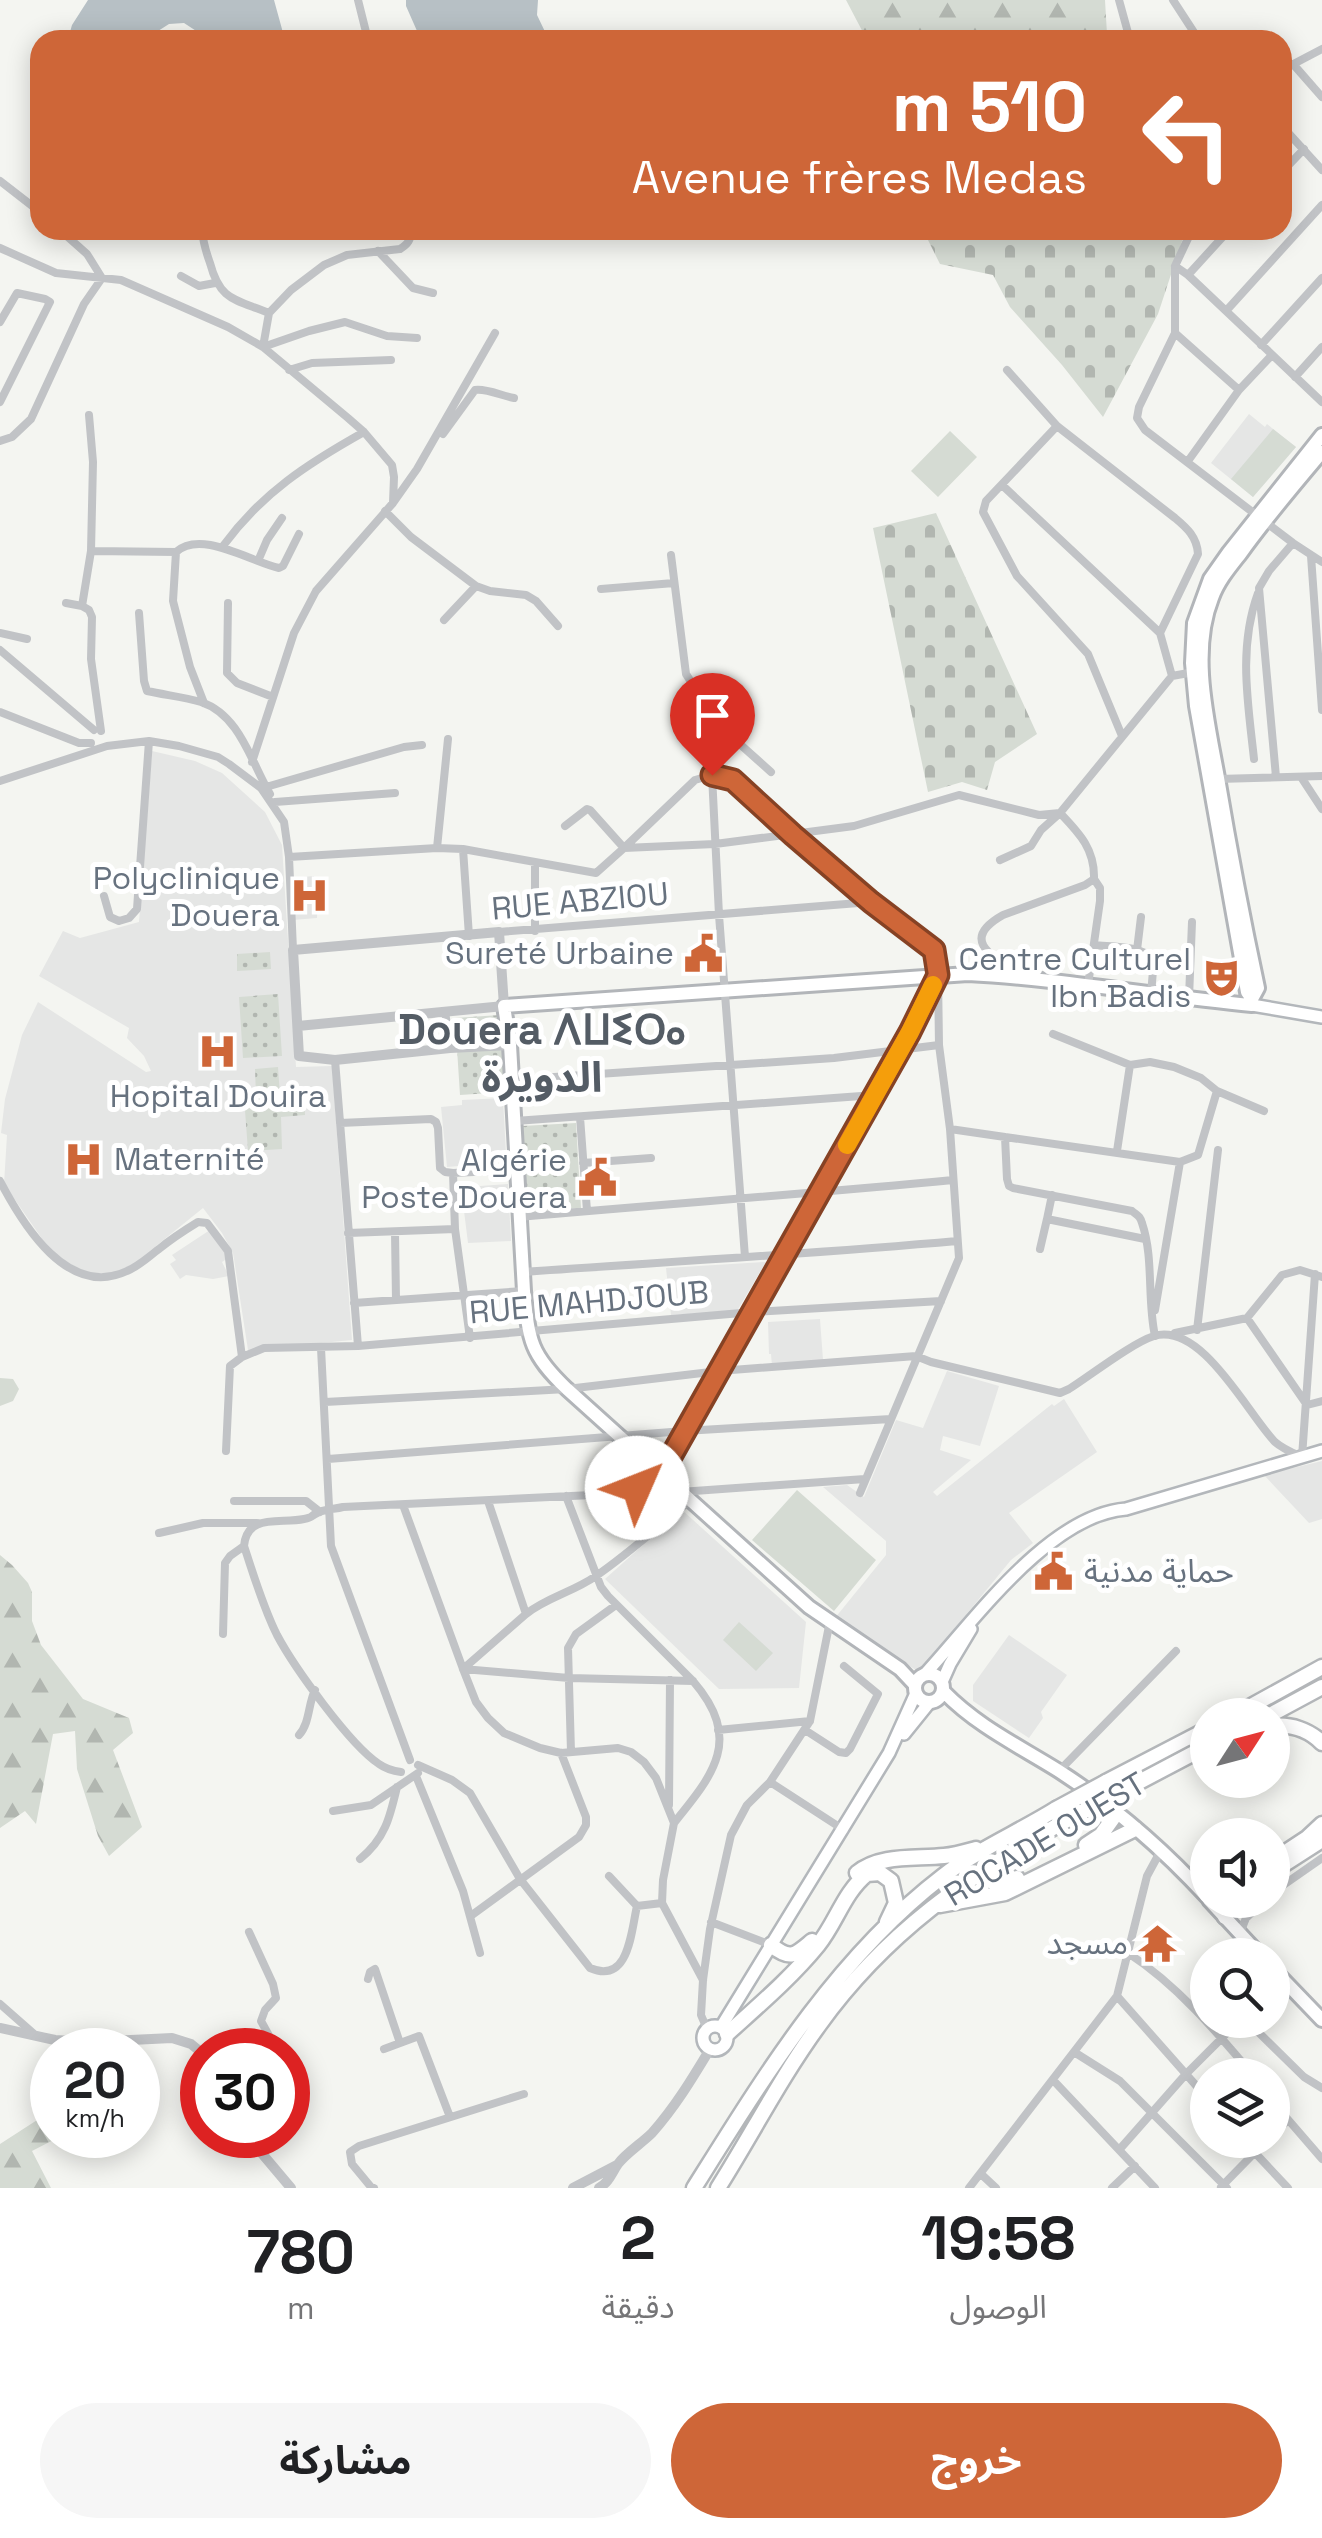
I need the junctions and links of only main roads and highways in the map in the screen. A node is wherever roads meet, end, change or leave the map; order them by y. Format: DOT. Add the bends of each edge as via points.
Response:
graph roads {
  1 [pos="1322,435"];
  2 [pos="1322,452"];
  3 [pos="1260,518"];
  4 [pos="1198,671"];
  5 [pos="938,975"];
  6 [pos="1252,1002"];
  7 [pos="1322,1017"];
  8 [pos="1322,1451"];
  9 [pos="661,1474"];
  10 [pos="977,1616"];
  11 [pos="1322,1667"];
  12 [pos="920,1682"];
  13 [pos="1322,1687"];
  14 [pos="938,1694"];
  15 [pos="1266,1698"];
  16 [pos="1290,1704"];
  17 [pos="1290,1727"];
  18 [pos="1190,1738"];
  19 [pos="1322,1744"];
  20 [pos="889,1753"];
  21 [pos="1190,1754"];
  22 [pos="1116,1814"];
  23 [pos="1060,1815"];
  24 [pos="1322,1824"];
  25 [pos="1135,1829"];
  26 [pos="1322,1840"];
  27 [pos="996,1844"];
  28 [pos="1290,1849"];
  29 [pos="1290,1860"];
  30 [pos="994,1863"];
  31 [pos="1190,1878"];
  32 [pos="930,1908"];
  33 [pos="1229,1918"];
  34 [pos="822,1930"];
  35 [pos="1245,1938"];
  36 [pos="873,1941"];
  37 [pos="771,1946"];
  38 [pos="815,1949"];
  39 [pos="1290,1991"];
  40 [pos="1322,2020"];
  41 [pos="724,2030"];
  42 [pos="694,2188"];
  43 [pos="718,2188"];
  1 -- 3 [label="main road"];
  2 -- 3 [label="main road"];
  3 -- 4 [label="main road" via="1228,552 1203,594 1194,624"];
  4 -- 6 [label="main road" via="1203,752"];
  4 -- 6 [label="main road" via="1258,988"];
  5 -- 6 [label="main road" via="1026,977"];
  5 -- 9 [label="main road"];
  5 -- 9 [label="main road" via="504,1006 528,1332 536,1355"];
  6 -- 7 [label="main road"];
  8 -- 10 [label="main road" via="1084,1523 1026,1563"];
  9 -- 12 [label="main road" via="809,1607"];
  10 -- 12 [label="main road"];
  10 -- 14 [label="main road"];
  11 -- 15 [label="highway"];
  12 -- 14 [label="main road" via="921,1700"];
  12 -- 14 [label="main road" via="934,1674"];
  12 -- 20 [label="main road"];
  13 -- 16 [label="highway"];
  14 -- 20 [label="main road"];
  14 -- 22 [label="main road"];
  17 -- 19 [label="highway"];
  18 -- 23 [label="highway, ROCADE OUEST, bridge" via="1106,1782"];
  20 -- 37 [label="main road"];
  21 -- 23 [label="highway, ROCADE OUEST, bridge"];
  22 -- 25 [label="main road"];
  22 -- 30 [label="highway" via="1096,1840 1006,1883 992,1880"];
  23 -- 27 [label="highway"];
  23 -- 30 [label="highway, ROCADE OUEST"];
  24 -- 28 [label="highway"];
  25 -- 31 [label="main road"];
  25 -- 32 [label="highway" via="1005,1893"];
  26 -- 29 [label="highway"];
  27 -- 34 [label="highway" via="864,1867"];
  27 -- 36 [label="highway" via="940,1878"];
  30 -- 32 [label="highway, ROCADE OUEST"];
  32 -- 43 [label="highway, ROCADE OUEST" via="832,2008"];
  33 -- 35 [label="main road"];
  34 -- 37 [label="highway" via="791,1956"];
  34 -- 38 [label="highway"];
  36 -- 38 [label="highway" via="896,1903 891,1881 880,1873 860,1880"];
  36 -- 42 [label="highway" via="816,2004"];
  37 -- 41 [label="main road"];
  38 -- 41 [label="highway"];
  39 -- 40 [label="main road"];
  41 -- 41 [label="main road" via="707,2029 703,2040 710,2050 727,2042"];
}
